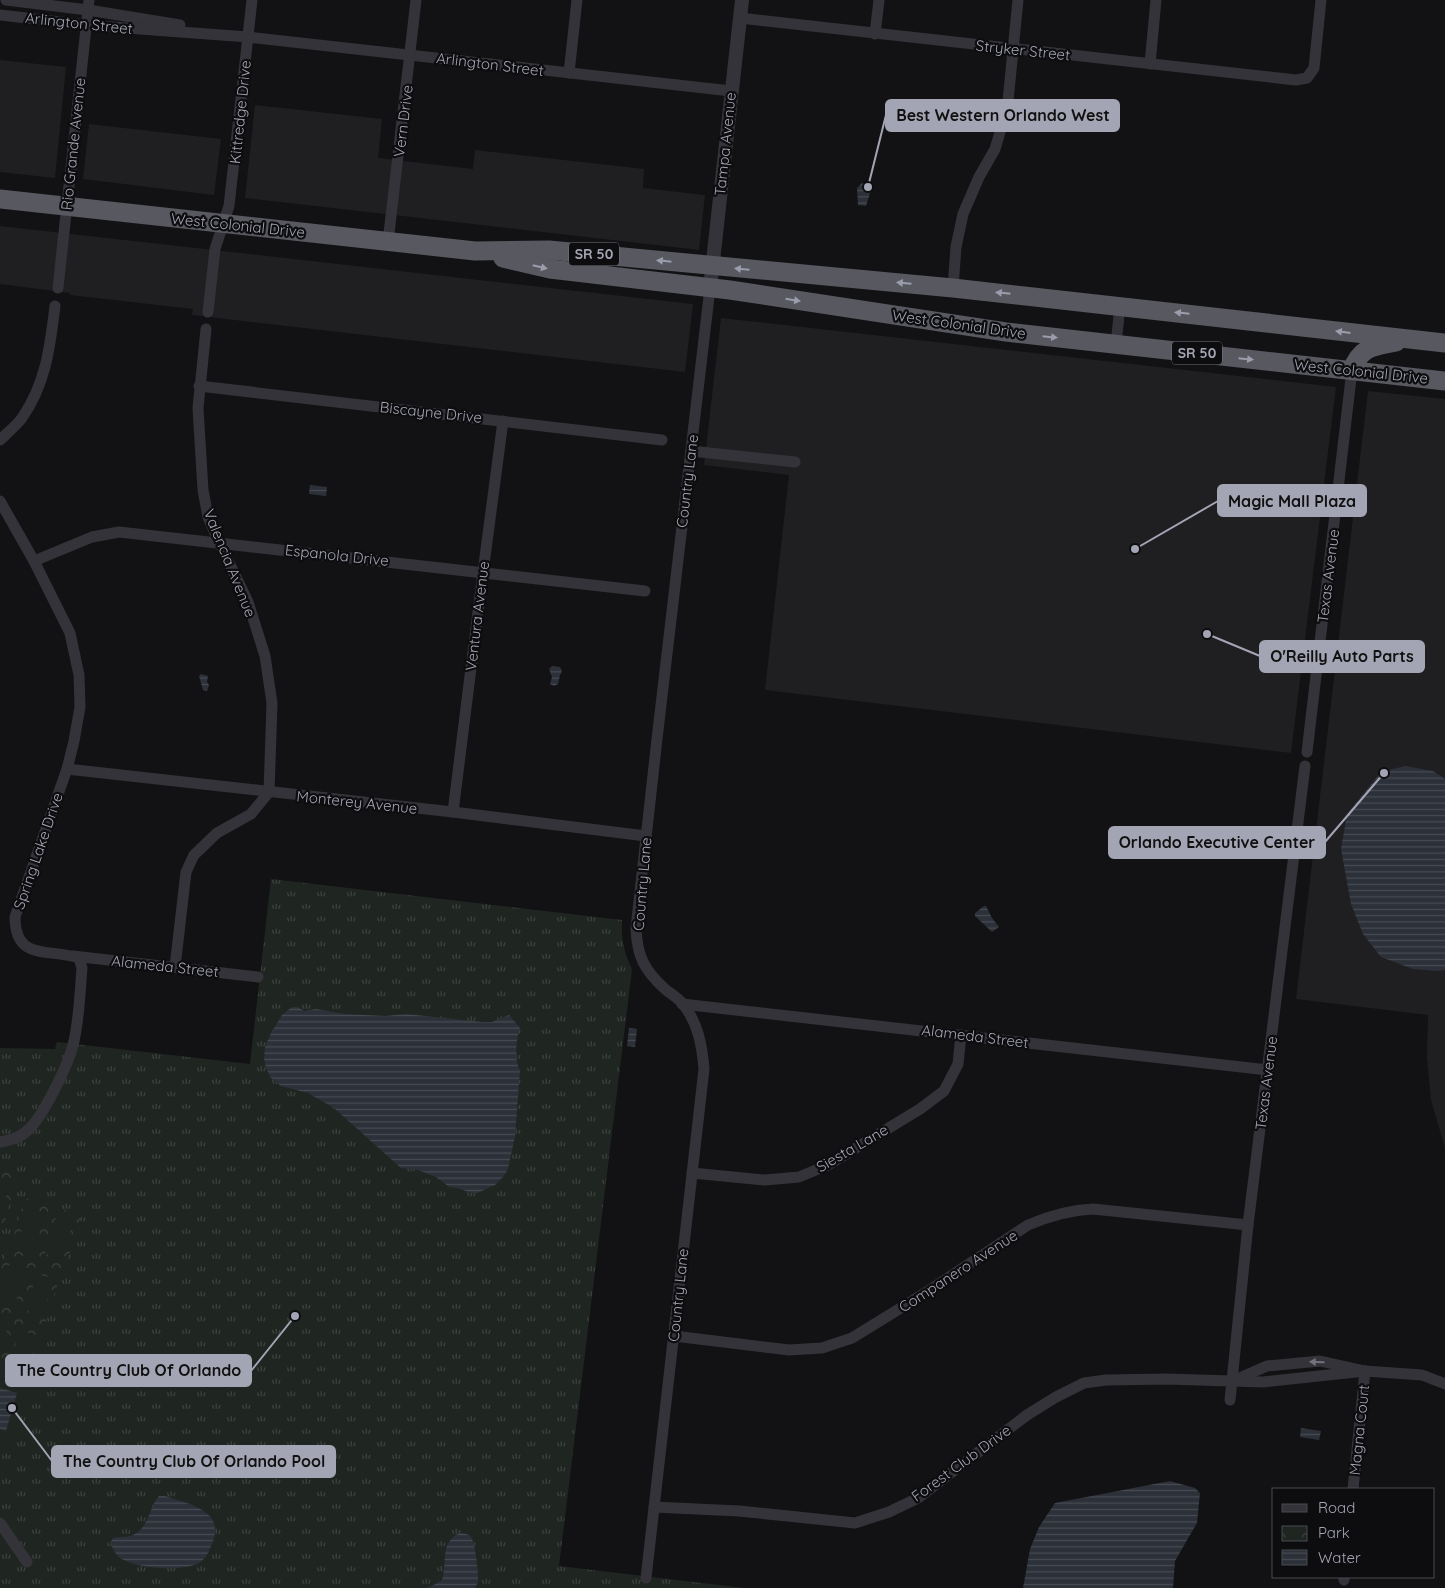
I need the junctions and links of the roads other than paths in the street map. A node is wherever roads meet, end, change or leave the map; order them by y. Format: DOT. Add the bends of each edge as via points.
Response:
graph roads {
  1 [pos="6,0"];
  2 [pos="252,0"];
  3 [pos="416,0"];
  4 [pos="577,0"];
  5 [pos="742,0"];
  6 [pos="879,0"];
  7 [pos="1018,0"];
  8 [pos="1156,0"];
  9 [pos="1322,0"];
  10 [pos="88,5"];
  11 [pos="0,15"];
  12 [pos="740,18"];
  13 [pos="86,25"];
  14 [pos="876,34"];
  15 [pos="248,37"];
  16 [pos="1013,50"];
  17 [pos="410,55"];
  18 [pos="1150,64"];
  19 [pos="569,73"];
  20 [pos="731,91"];
  21 [pos="0,199"];
  22 [pos="67,207"];
  23 [pos="223,223"];
  24 [pos="388,242"];
  25 [pos="475,251"];
  26 [pos="712,266"];
  27 [pos="58,288"];
  28 [pos="710,288"];
  29 [pos="953,288"];
  30 [pos="56,306"];
  31 [pos="1120,306"];
  32 [pos="208,312"];
  33 [pos="206,329"];
  34 [pos="1409,339"];
  35 [pos="1445,343"];
  36 [pos="1116,344"];
  37 [pos="1352,370"];
  38 [pos="1445,381"];
  39 [pos="199,386"];
  40 [pos="503,421"];
  41 [pos="0,440"];
  42 [pos="662,440"];
  43 [pos="690,451"];
  44 [pos="795,462"];
  45 [pos="0,501"];
  46 [pos="219,542"];
  47 [pos="34,561"];
  48 [pos="483,572"];
  49 [pos="644,590"];
  50 [pos="1307,752"];
  51 [pos="1305,766"];
  52 [pos="67,769"];
  53 [pos="269,792"];
  54 [pos="453,812"];
  55 [pos="646,836"];
  56 [pos="73,956"];
  57 [pos="175,967"];
  58 [pos="258,977"];
  59 [pos="682,1004"];
  60 [pos="961,1034"];
  61 [pos="1268,1070"];
  62 [pos="0,1142"];
  63 [pos="692,1173"];
  64 [pos="1248,1225"];
  65 [pos="674,1336"];
  66 [pos="1365,1371"];
  67 [pos="1232,1381"];
  68 [pos="1445,1384"];
  69 [pos="1230,1400"];
  70 [pos="1353,1488"];
  71 [pos="654,1507"];
  72 [pos="0,1523"];
  73 [pos="26,1562"];
  74 [pos="646,1578"];
  1 -- 10 [label="street, Arlington Street"];
  2 -- 15 [label="street, Kittredge Drive"];
  3 -- 17 [label="street, Vern Drive"];
  4 -- 19 [label="street"];
  5 -- 12 [label="street, Tampa Avenue"];
  6 -- 14 [label="street"];
  7 -- 16 [label="street"];
  8 -- 18 [label="street"];
  9 -- 18 [label="street, Stryker Street" via="1314,68 1306,78 1296,80"];
  10 -- 13 [label="street, Rio Grande Avenue"];
  10 -- 15 [label="street, Arlington Street"];
  11 -- 13 [label="street, Arlington Street"];
  12 -- 14 [label="street, Stryker Street"];
  12 -- 20 [label="street, Tampa Avenue"];
  13 -- 15 [label="street, Arlington Street"];
  13 -- 22 [label="street, Rio Grande Avenue"];
  14 -- 16 [label="street, Stryker Street"];
  15 -- 17 [label="street, Arlington Street"];
  15 -- 23 [label="street, Kittredge Drive" via="230,206"];
  16 -- 18 [label="street, Stryker Street"];
  16 -- 29 [label="street" via="1005,116 995,149 963,214 956,247"];
  17 -- 19 [label="street, Arlington Street"];
  17 -- 24 [label="street, Vern Drive"];
  19 -- 20 [label="street, Arlington Street"];
  20 -- 26 [label="street, Tampa Avenue"];
  21 -- 22 [label="highway, West Colonial Drive / SR 50"];
  22 -- 23 [label="highway, West Colonial Drive / SR 50"];
  22 -- 27 [label="street, Rio Grande Avenue"];
  23 -- 24 [label="highway, West Colonial Drive / SR 50"];
  23 -- 32 [label="street" via="215,250"];
  24 -- 25 [label="highway, West Colonial Drive / SR 50"];
  26 -- 25 [label="highway, West Colonial Drive / SR 50, one-way" via="549,250"];
  25 -- 28 [label="highway, West Colonial Drive / SR 50, one-way" via="550,269"];
  26 -- 28 [label="street, Tampa Avenue"];
  29 -- 26 [label="highway, West Colonial Drive / SR 50, one-way"];
  28 -- 36 [label="highway, West Colonial Drive / SR 50, one-way" via="982,329"];
  28 -- 43 [label="street, Country Lane"];
  31 -- 29 [label="highway, West Colonial Drive / SR 50, one-way"];
  30 -- 41 [label="street" via="42,379 21,419"];
  34 -- 31 [label="highway, West Colonial Drive / SR 50, one-way"];
  31 -- 36 [label="street"];
  33 -- 39 [label="street, Valencia Avenue"];
  34 -- 35 [label="highway, West Colonial Drive / SR 50"];
  34 -- 37 [label="highway" via="1372,347 1361,353"];
  36 -- 37 [label="highway, West Colonial Drive / SR 50, one-way"];
  37 -- 38 [label="highway, West Colonial Drive / SR 50"];
  37 -- 50 [label="street, Texas Avenue"];
  39 -- 40 [label="street, Biscayne Drive"];
  39 -- 46 [label="street, Valencia Avenue" via="203,490 208,517"];
  40 -- 42 [label="street, Biscayne Drive"];
  40 -- 48 [label="street, Ventura Avenue"];
  43 -- 44 [label="street"];
  43 -- 55 [label="street, Country Lane"];
  45 -- 47 [label="street, Spring Lake Drive"];
  46 -- 47 [label="street, Espanola Drive" via="119,532 92,537"];
  46 -- 48 [label="street, Espanola Drive"];
  46 -- 53 [label="street, Valencia Avenue" via="248,602 265,656 272,703"];
  47 -- 52 [label="street, Spring Lake Drive" via="70,633 79,675 80,707"];
  48 -- 49 [label="street, Espanola Drive"];
  48 -- 54 [label="street, Ventura Avenue"];
  51 -- 61 [label="street, Texas Avenue"];
  52 -- 53 [label="street, Monterey Avenue"];
  52 -- 56 [label="street, Spring Lake Drive" via="15,917 15,929 23,944 31,949"];
  53 -- 54 [label="street, Monterey Avenue"];
  53 -- 57 [label="street" via="251,814 216,833 194,854 186,872"];
  54 -- 55 [label="street, Monterey Avenue"];
  55 -- 59 [label="street, Country Lane" via="637,946 652,977"];
  56 -- 57 [label="street, Alameda Street"];
  56 -- 62 [label="street" via="79,958 82,968 74,1044 65,1067 39,1117 28,1130 16,1139"];
  57 -- 58 [label="street, Alameda Street"];
  59 -- 60 [label="street, Alameda Street"];
  59 -- 63 [label="street, Country Lane" via="695,1022 702,1045 704,1069"];
  60 -- 61 [label="street, Alameda Street"];
  60 -- 63 [label="street, Siesta Lane" via="958,1064 944,1091 828,1165 799,1177 765,1180"];
  61 -- 64 [label="street, Texas Avenue"];
  63 -- 65 [label="street, Country Lane"];
  64 -- 65 [label="street, Companero Avenue" via="1093,1208 1071,1210 1028,1225 852,1338 822,1348 789,1350"];
  64 -- 67 [label="street, Texas Avenue"];
  65 -- 71 [label="street, Country Lane"];
  66 -- 67 [label="street, Forest Club Drive" via="1263,1382"];
  66 -- 67 [label="street, Forest Club Drive, one-way" via="1320,1361 1267,1366"];
  66 -- 68 [label="street, Forest Club Drive" via="1422,1375"];
  66 -- 70 [label="street, Magna Court"];
  67 -- 69 [label="street, Texas Avenue"];
  67 -- 71 [label="street, Forest Club Drive" via="1149,1379 1084,1383 1027,1415 918,1498 889,1512 855,1522"];
  71 -- 74 [label="street, Country Lane"];
  72 -- 73 [label="street"];
}
